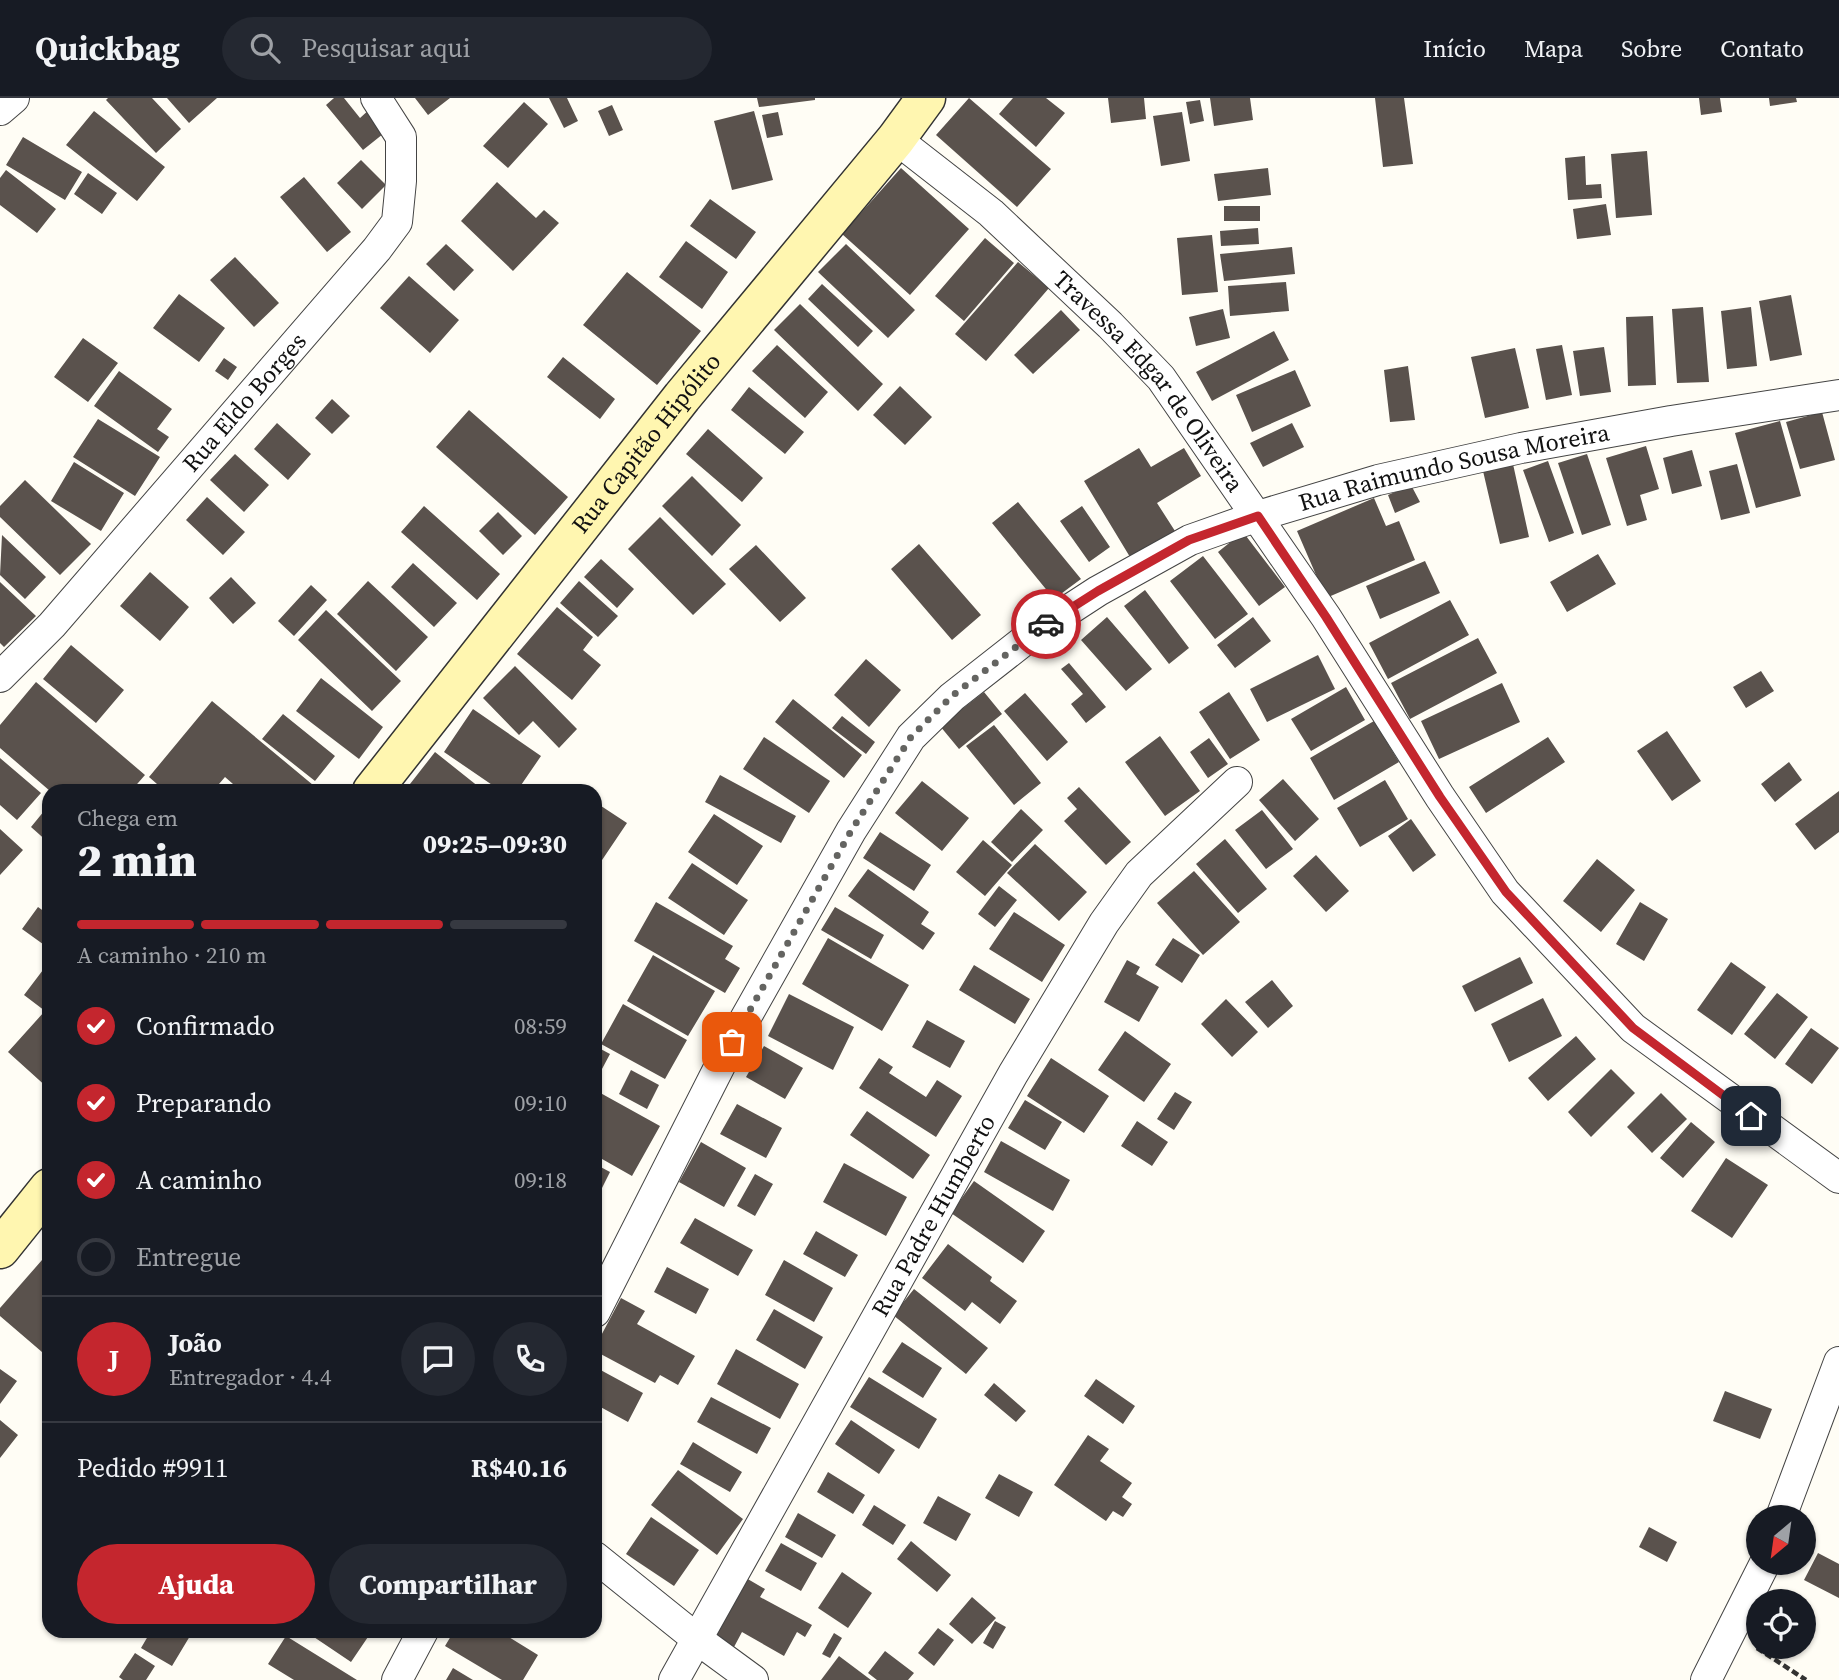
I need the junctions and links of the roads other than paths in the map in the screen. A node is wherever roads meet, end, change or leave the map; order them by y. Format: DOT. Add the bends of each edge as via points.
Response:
graph roads {
  1 [pos="14,98"];
  2 [pos="376,98"];
  3 [pos="926,98"];
  4 [pos="0,110"];
  5 [pos="896,139"];
  6 [pos="1839,395"];
  7 [pos="1258,516"];
  8 [pos="0,677"];
  9 [pos="1237,782"];
  10 [pos="378,784"];
  11 [pos="1839,1178"];
  12 [pos="42,1197"];
  13 [pos="0,1248"];
  14 [pos="602,1298"];
  15 [pos="1839,1362"];
  16 [pos="1785,1505"];
  17 [pos="602,1563"];
  18 [pos="1759,1575"];
  19 [pos="419,1638"];
  20 [pos="697,1639"];
  21 [pos="397,1680"];
  22 [pos="674,1680"];
  23 [pos="753,1680"];
  24 [pos="1706,1680"];
  1 -- 4 [label="street"];
  2 -- 8 [label="street, Rua Eldo Borges" via="401,137 397,222 52,625"];
  3 -- 5 [label="main road, Rua Capitão Hipólito"];
  5 -- 7 [label="street, Travessa Edgar de Oliveira" via="991,213 1161,377"];
  5 -- 10 [label="main road, Rua Capitão Hipólito" via="682,397"];
  6 -- 7 [label="street, Rua Raimundo Sousa Moreira" via="1521,448 1378,480"];
  7 -- 11 [label="street, Travessa Edgar de Oliveira" via="1506,892 1633,1028"];
  7 -- 14 [label="street, Rua Raimundo Sousa Moreira" via="1189,540 1098,591 952,696 911,737 851,831 732,1042"];
  9 -- 20 [label="street, Rua Padre Humberto" via="1139,874 1104,923 1013,1074"];
  12 -- 13 [label="main road"];
  15 -- 16 [label="street"];
  17 -- 20 [label="street"];
  18 -- 24 [label="street"];
  19 -- 21 [label="street"];
  20 -- 22 [label="street, Rua Padre Humberto"];
  20 -- 23 [label="street"];
}
